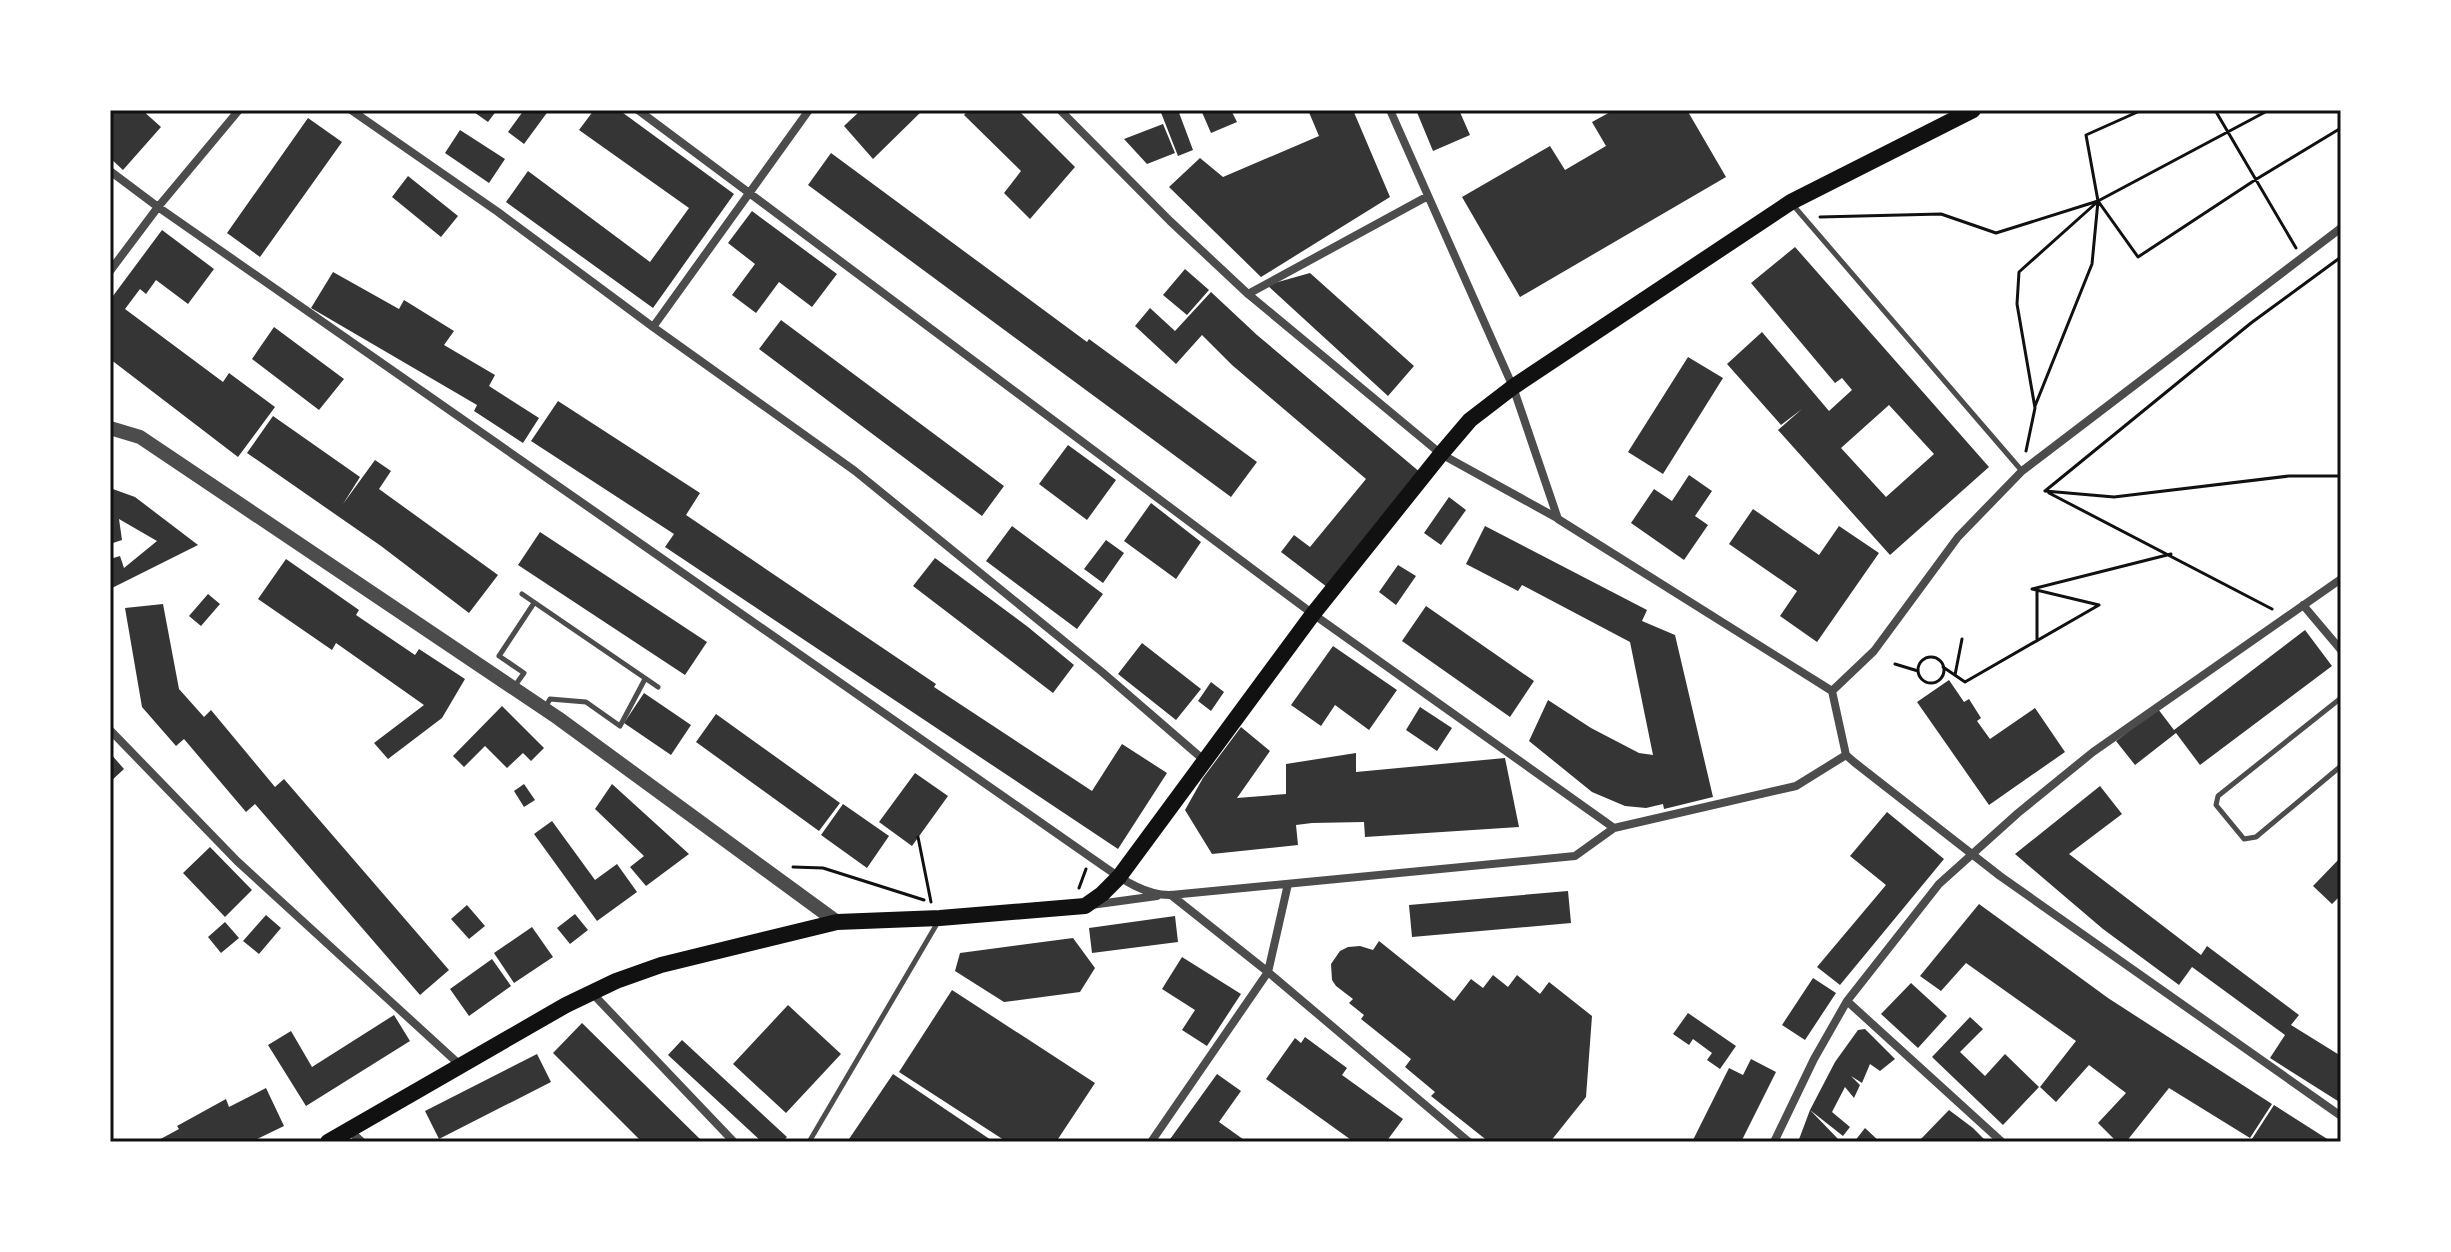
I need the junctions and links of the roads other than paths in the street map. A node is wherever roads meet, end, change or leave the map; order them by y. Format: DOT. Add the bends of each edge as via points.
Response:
graph roads {
  1 [pos="239,110"];
  2 [pos="351,110"];
  3 [pos="638,110"];
  4 [pos="809,110"];
  5 [pos="1060,110"];
  6 [pos="1390,110"];
  7 [pos="1973,110"];
  8 [pos="110,171"];
  9 [pos="747,193"];
  10 [pos="1428,196"];
  11 [pos="1791,202"];
  12 [pos="158,207"];
  13 [pos="2341,228"];
  14 [pos="110,271"];
  15 [pos="1248,294"];
  16 [pos="653,327"];
  17 [pos="1513,387"];
  18 [pos="110,428"];
  19 [pos="1441,454"];
  20 [pos="2022,471"];
  21 [pos="1558,519"];
  22 [pos="2341,579"];
  23 [pos="522,594"];
  24 [pos="534,603"];
  25 [pos="2303,605"];
  26 [pos="1313,614"];
  27 [pos="2341,650"];
  28 [pos="645,679"];
  29 [pos="658,687"];
  30 [pos="514,688"];
  31 [pos="1832,691"];
  32 [pos="2341,698"];
  33 [pos="544,709"];
  34 [pos="110,730"];
  35 [pos="1846,755"];
  36 [pos="1205,762"];
  37 [pos="2341,766"];
  38 [pos="1614,828"];
  39 [pos="1972,855"];
  40 [pos="1119,877"];
  41 [pos="1288,884"];
  42 [pos="1166,895"];
  43 [pos="1085,906"];
  44 [pos="940,918"];
  45 [pos="837,922"];
  46 [pos="1268,972"];
  47 [pos="592,993"];
  48 [pos="1847,1001"];
  49 [pos="460,1066"];
  50 [pos="2341,1116"];
  51 [pos="349,1130"];
  52 [pos="328,1142"];
  53 [pos="362,1142"];
  54 [pos="734,1142"];
  55 [pos="809,1142"];
  56 [pos="1151,1142"];
  57 [pos="1469,1142"];
  58 [pos="1774,1142"];
  59 [pos="2002,1142"];
  1 -- 12 [label="street"];
  2 -- 16 [label="street"];
  3 -- 9 [label="street"];
  4 -- 9 [label="street"];
  5 -- 15 [label="street"];
  6 -- 10 [label="street"];
  7 -- 11 [label="main road"];
  8 -- 12 [label="street"];
  9 -- 16 [label="street"];
  9 -- 26 [label="street"];
  10 -- 15 [label="street"];
  10 -- 17 [label="street"];
  11 -- 17 [label="main road"];
  11 -- 20 [label="lane"];
  12 -- 14 [label="street"];
  12 -- 40 [label="street"];
  13 -- 20 [label="street"];
  15 -- 19 [label="street"];
  16 -- 36 [label="street" via="892,499"];
  17 -- 19 [label="main road" via="1470,420"];
  17 -- 21 [label="street"];
  18 -- 30 [label="street" via="140,437"];
  19 -- 21 [label="street"];
  19 -- 26 [label="main road"];
  20 -- 31 [label="street" via="1958,537 1874,651"];
  21 -- 31 [label="street"];
  22 -- 25 [label="street"];
  23 -- 24 [label="lane"];
  24 -- 28 [label="lane"];
  24 -- 30 [label="lane" via="499,656 524,673"];
  25 -- 27 [label="street"];
  25 -- 39 [label="street" via="2093,752"];
  26 -- 36 [label="main road"];
  26 -- 38 [label="street"];
  28 -- 29 [label="lane"];
  28 -- 33 [label="lane" via="620,726 586,702 550,699"];
  30 -- 33 [label="street"];
  31 -- 35 [label="street"];
  32 -- 37 [label="lane" via="2218,796 2216,805 2244,839 2256,837"];
  33 -- 45 [label="street"];
  34 -- 49 [label="street" via="237,861"];
  35 -- 38 [label="street" via="1796,786"];
  35 -- 39 [label="street"];
  36 -- 40 [label="main road"];
  38 -- 41 [label="street" via="1575,856"];
  39 -- 48 [label="street" via="1939,884"];
  39 -- 50 [label="street"];
  40 -- 42 [label="street" via="1139,889"];
  40 -- 43 [label="main road"];
  41 -- 42 [label="street"];
  41 -- 46 [label="street"];
  42 -- 43 [label="street"];
  42 -- 46 [label="street"];
  43 -- 44 [label="main road"];
  44 -- 45 [label="main road"];
  44 -- 55 [label="lane"];
  45 -- 47 [label="main road" via="661,965"];
  46 -- 56 [label="street"];
  46 -- 57 [label="street"];
  47 -- 49 [label="main road"];
  47 -- 54 [label="street"];
  48 -- 58 [label="street"];
  48 -- 59 [label="street"];
  49 -- 51 [label="main road"];
  51 -- 52 [label="main road"];
  51 -- 53 [label="street"];
}
